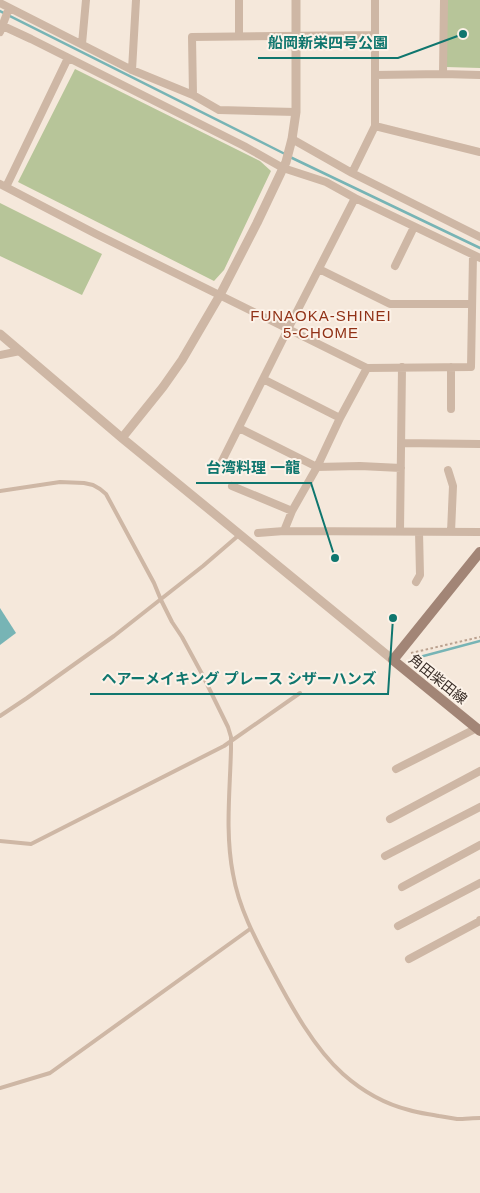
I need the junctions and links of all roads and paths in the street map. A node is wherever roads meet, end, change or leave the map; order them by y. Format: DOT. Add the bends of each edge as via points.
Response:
graph roads {
  1 [pos="86,0"];
  2 [pos="136,0"];
  3 [pos="239,0"];
  4 [pos="296,0"];
  5 [pos="375,0"];
  6 [pos="444,0"];
  7 [pos="0,4"];
  8 [pos="10,8"];
  9 [pos="1,29"];
  10 [pos="375,35"];
  11 [pos="239,36"];
  12 [pos="296,36"];
  13 [pos="82,44"];
  14 [pos="68,58"];
  15 [pos="132,70"];
  16 [pos="443,74"];
  17 [pos="375,75"];
  18 [pos="480,75"];
  19 [pos="193,95"];
  20 [pos="296,112"];
  21 [pos="375,126"];
  22 [pos="291,144"];
  23 [pos="480,152"];
  24 [pos="284,165"];
  25 [pos="352,173"];
  26 [pos="3,185"];
  27 [pos="355,198"];
  28 [pos="414,227"];
  29 [pos="480,237"];
  30 [pos="476,257"];
  31 [pos="395,266"];
  32 [pos="319,269"];
  33 [pos="220,295"];
  34 [pos="471,304"];
  35 [pos="288,329"];
  36 [pos="0,334"];
  37 [pos="20,351"];
  38 [pos="0,355"];
  39 [pos="402,367"];
  40 [pos="451,367"];
  41 [pos="366,368"];
  42 [pos="263,380"];
  43 [pos="451,409"];
  44 [pos="340,418"];
  45 [pos="239,428"];
  46 [pos="122,438"];
  47 [pos="401,443"];
  48 [pos="480,444"];
  49 [pos="221,463"];
  50 [pos="317,468"];
  51 [pos="401,468"];
  52 [pos="448,470"];
  53 [pos="232,486"];
  54 [pos="0,492"];
  55 [pos="292,511"];
  56 [pos="284,531"];
  57 [pos="400,531"];
  58 [pos="419,532"];
  59 [pos="452,532"];
  60 [pos="480,532"];
  61 [pos="258,533"];
  62 [pos="240,534"];
  63 [pos="480,552"];
  64 [pos="416,582"];
  65 [pos="160,600"];
  66 [pos="480,637"];
  67 [pos="411,653"];
  68 [pos="393,660"];
  69 [pos="300,693"];
  70 [pos="0,716"];
  71 [pos="478,730"];
  72 [pos="231,740"];
  73 [pos="396,769"];
  74 [pos="480,771"];
  75 [pos="480,807"];
  76 [pos="390,819"];
  77 [pos="0,841"];
  78 [pos="480,845"];
  79 [pos="386,856"];
  80 [pos="480,883"];
  81 [pos="402,887"];
  82 [pos="480,920"];
  83 [pos="398,926"];
  84 [pos="250,929"];
  85 [pos="409,959"];
  86 [pos="0,1088"];
  87 [pos="480,1118"];
  1 -- 13 [label="street"];
  2 -- 15 [label="street"];
  3 -- 11 [label="street"];
  4 -- 12 [label="street"];
  5 -- 10 [label="street"];
  6 -- 16 [label="street"];
  7 -- 8 [label="street"];
  8 -- 9 [label="street"];
  8 -- 13 [label="street"];
  9 -- 14 [label="street"];
  10 -- 12 [label="street"];
  10 -- 17 [label="street"];
  11 -- 12 [label="street"];
  11 -- 19 [label="street" via="192,37"];
  12 -- 20 [label="street"];
  13 -- 15 [label="street"];
  14 -- 24 [label="street"];
  14 -- 26 [label="street"];
  15 -- 19 [label="street"];
  16 -- 17 [label="street"];
  16 -- 18 [label="street"];
  17 -- 21 [label="street"];
  19 -- 20 [label="street" via="219,110"];
  20 -- 22 [label="street"];
  21 -- 23 [label="street"];
  21 -- 25 [label="street"];
  22 -- 24 [label="street"];
  22 -- 25 [label="street"];
  24 -- 27 [label="street"];
  24 -- 33 [label="street"];
  25 -- 29 [label="street"];
  26 -- 33 [label="street"];
  27 -- 28 [label="street"];
  27 -- 32 [label="street"];
  28 -- 30 [label="street"];
  28 -- 31 [label="street"];
  30 -- 34 [label="street"];
  32 -- 34 [label="street" via="390,304"];
  32 -- 35 [label="street"];
  33 -- 35 [label="street"];
  33 -- 46 [label="street" via="182,360"];
  34 -- 40 [label="street" via="471,367"];
  35 -- 41 [label="street"];
  35 -- 42 [label="street"];
  36 -- 37 [label="street"];
  37 -- 38 [label="street"];
  37 -- 46 [label="street"];
  39 -- 40 [label="street"];
  39 -- 41 [label="street"];
  39 -- 47 [label="street"];
  40 -- 43 [label="street"];
  41 -- 44 [label="street"];
  42 -- 44 [label="street"];
  42 -- 45 [label="street"];
  44 -- 50 [label="street"];
  45 -- 49 [label="street"];
  45 -- 50 [label="street"];
  46 -- 62 [label="street"];
  47 -- 48 [label="street"];
  47 -- 51 [label="street"];
  50 -- 51 [label="street"];
  50 -- 55 [label="street"];
  51 -- 57 [label="street"];
  52 -- 59 [label="street" via="453,486"];
  53 -- 55 [label="street"];
  54 -- 65 [label="lane" via="60,482 84,483 100,489 121,520"];
  55 -- 56 [label="street"];
  56 -- 57 [label="street"];
  56 -- 61 [label="street"];
  57 -- 58 [label="street"];
  58 -- 59 [label="street"];
  58 -- 64 [label="street" via="420,576"];
  59 -- 60 [label="street"];
  62 -- 65 [label="lane"];
  62 -- 68 [label="street"];
  63 -- 68 [label="main road, 角田柴田線"];
  65 -- 70 [label="lane"];
  65 -- 72 [label="lane" via="202,674"];
  66 -- 67 [label="path"];
  68 -- 71 [label="main road, 角田柴田線"];
  69 -- 72 [label="lane"];
  71 -- 73 [label="street"];
  72 -- 77 [label="lane" via="30,844"];
  72 -- 84 [label="lane" via="230,851 239,901"];
  74 -- 76 [label="street"];
  75 -- 79 [label="street"];
  78 -- 81 [label="street"];
  80 -- 83 [label="street"];
  82 -- 85 [label="street"];
  84 -- 86 [label="lane" via="50,1073"];
  84 -- 87 [label="lane" via="299,1020 342,1074 370,1094 409,1110 457,1119"];
}
